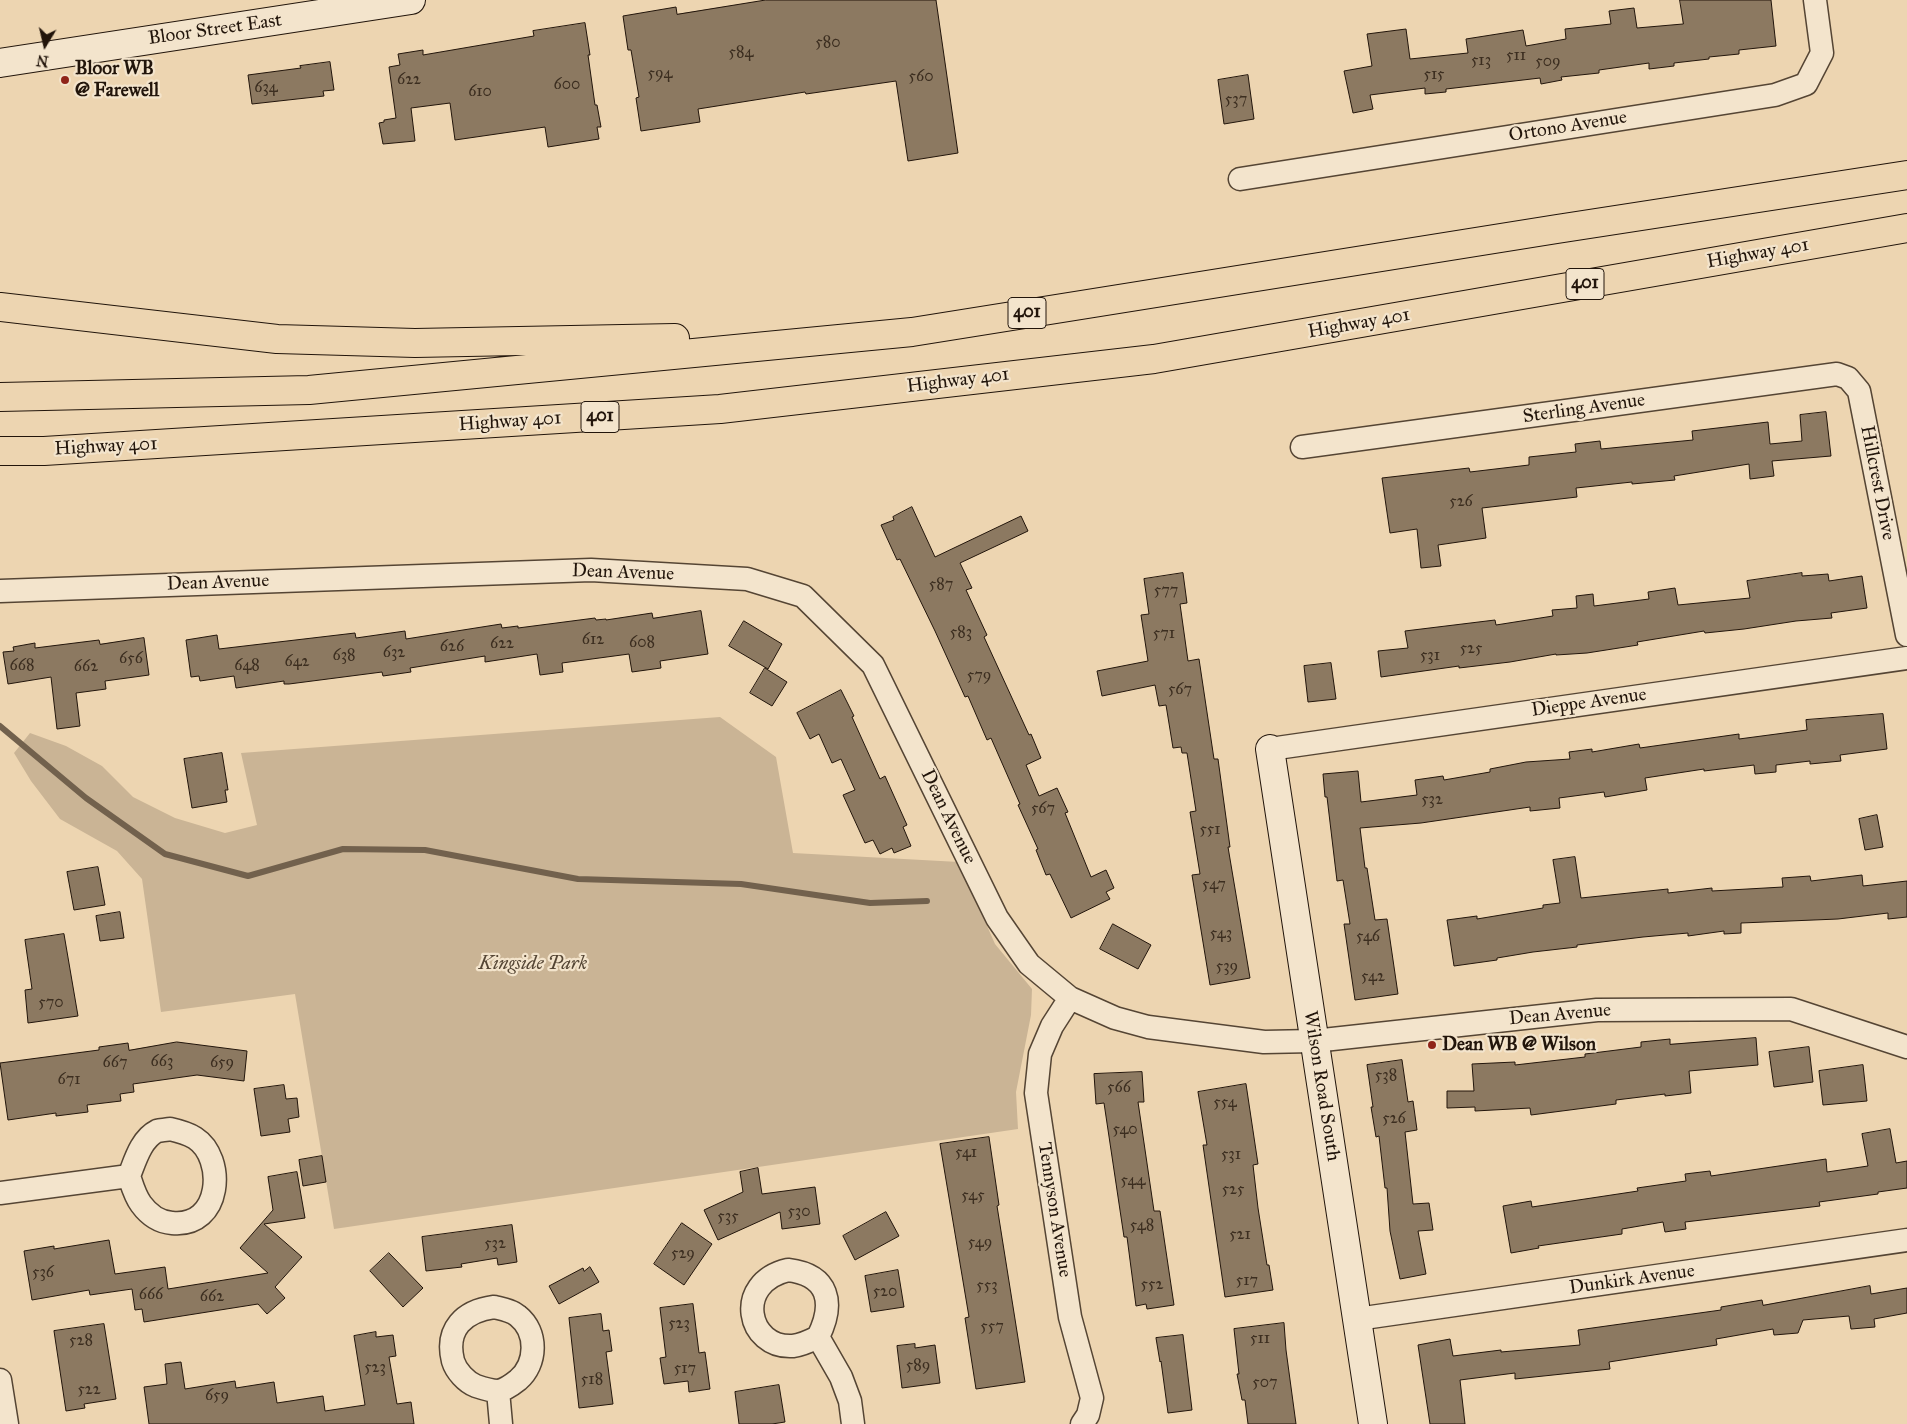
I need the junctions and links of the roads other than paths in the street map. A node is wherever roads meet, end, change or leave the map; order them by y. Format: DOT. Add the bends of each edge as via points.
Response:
graph roads {
  1 [pos="411,0"];
  2 [pos="1815,0"];
  3 [pos="6,60"];
  4 [pos="1907,175"];
  5 [pos="1240,179"];
  6 [pos="1907,228"];
  7 [pos="0,306"];
  8 [pos="912,332"];
  9 [pos="1859,391"];
  10 [pos="0,398"];
  11 [pos="1302,447"];
  12 [pos="0,451"];
  13 [pos="0,591"];
  14 [pos="1907,635"];
  15 [pos="1907,658"];
  16 [pos="1270,749"];
  17 [pos="1070,998"];
  18 [pos="1314,1040"];
  19 [pos="1906,1046"];
  20 [pos="128,1176"];
  21 [pos="0,1193"];
  22 [pos="1907,1240"];
  23 [pos="1357,1319"];
  24 [pos="818,1337"];
  25 [pos="0,1380"];
  26 [pos="498,1390"];
  27 [pos="7,1424"];
  28 [pos="501,1424"];
  29 [pos="853,1424"];
  30 [pos="1082,1424"];
  31 [pos="1373,1424"];
  1 -- 3 [label="main road, Bloor Street East"];
  2 -- 5 [label="street, Ortono Avenue" via="1822,53 1806,84 1775,95"];
  4 -- 8 [label="highway, 401"];
  6 -- 12 [label="highway, Highway 401 / 401" via="1154,358 720,409"];
  7 -- 8 [label="highway" via="277,340 415,343"];
  8 -- 10 [label="highway, 401" via="309,390"];
  9 -- 11 [label="street, Sterling Avenue" via="1848,378 1837,374"];
  9 -- 14 [label="street, Hillcrest Drive"];
  13 -- 17 [label="street, Dean Avenue" via="591,570 747,579 803,596 873,665 997,918 1029,964"];
  15 -- 16 [label="street, Dieppe Avenue"];
  16 -- 18 [label="main road, Wilson Road South"];
  17 -- 18 [label="street, Dean Avenue" via="1115,1018 1148,1027 1264,1042"];
  17 -- 30 [label="street, Tennyson Avenue" via="1052,1026 1040,1054 1036,1093 1070,1317 1092,1398"];
  18 -- 19 [label="street, Dean Avenue" via="1597,1010 1791,1009"];
  18 -- 23 [label="main road, Wilson Road South"];
  20 -- 21 [label="street"];
  22 -- 23 [label="street, Dunkirk Avenue"];
  23 -- 31 [label="main road, Wilson Road South"];
  24 -- 29 [label="street" via="850,1401"];
  25 -- 27 [label="street"];
  26 -- 28 [label="street"];
}
